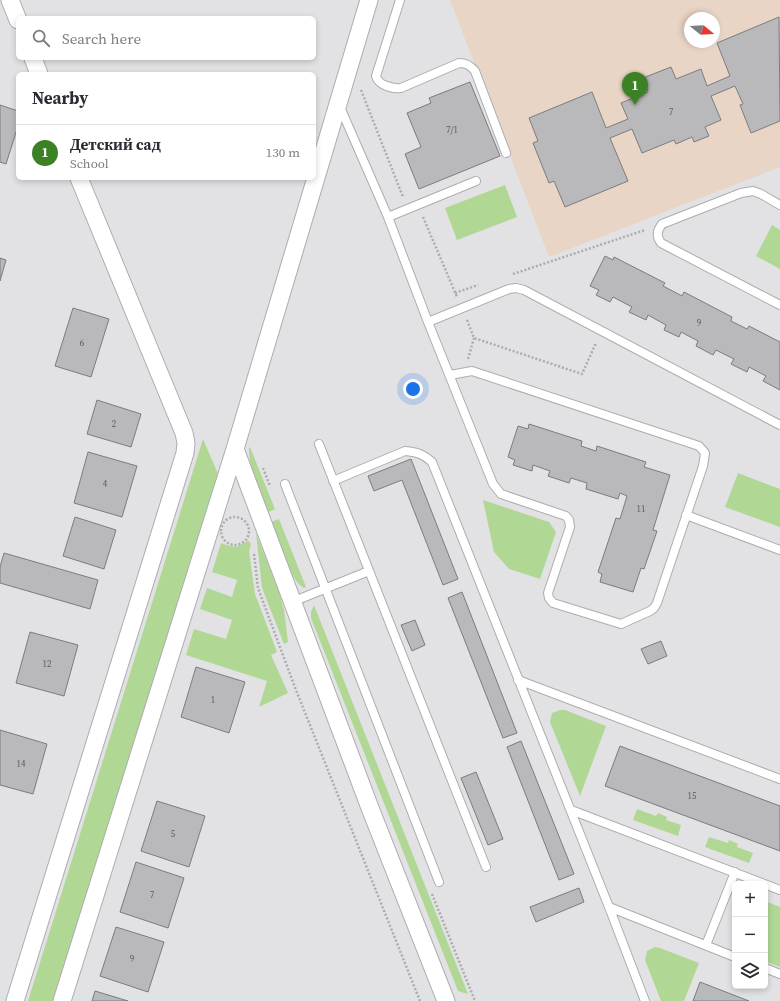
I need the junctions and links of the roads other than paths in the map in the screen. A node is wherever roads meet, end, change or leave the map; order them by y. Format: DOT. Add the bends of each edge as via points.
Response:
graph roads {
  1 [pos="10,0"];
  2 [pos="370,0"];
  3 [pos="400,0"];
  4 [pos="16,16"];
  5 [pos="34,60"];
  6 [pos="38,72"];
  7 [pos="338,103"];
  8 [pos="506,152"];
  9 [pos="316,177"];
  10 [pos="80,180"];
  11 [pos="315,180"];
  12 [pos="476,181"];
  13 [pos="780,205"];
  14 [pos="388,217"];
  15 [pos="780,305"];
  16 [pos="428,322"];
  17 [pos="450,375"];
  18 [pos="780,425"];
  19 [pos="319,444"];
  20 [pos="235,449"];
  21 [pos="333,481"];
  22 [pos="285,484"];
  23 [pos="686,515"];
  24 [pos="780,550"];
  25 [pos="369,572"];
  26 [pos="326,589"];
  27 [pos="292,602"];
  28 [pos="518,680"];
  29 [pos="780,780"];
  30 [pos="571,810"];
  31 [pos="486,867"];
  32 [pos="735,872"];
  33 [pos="439,882"];
  34 [pos="780,890"];
  35 [pos="609,907"];
  36 [pos="706,945"];
  37 [pos="732,955"];
  38 [pos="768,969"];
  39 [pos="780,974"];
  40 [pos="15,1001"];
  41 [pos="62,1001"];
  42 [pos="446,1001"];
  43 [pos="645,1001"];
  1 -- 4 [label="street"];
  2 -- 7 [label="street"];
  3 -- 8 [label="lane" via="377,79 383,85 401,88 459,63 471,66"];
  5 -- 6 [label="street"];
  7 -- 9 [label="street"];
  7 -- 14 [label="lane"];
  10 -- 40 [label="street" via="184,433 185,453"];
  11 -- 20 [label="street"];
  12 -- 14 [label="lane"];
  13 -- 15 [label="lane" via="753,191 740,193 662,224 657,229 657,238 660,242"];
  14 -- 16 [label="lane"];
  16 -- 17 [label="lane"];
  16 -- 18 [label="lane" via="509,289 524,290"];
  17 -- 23 [label="lane" via="472,371 699,446 705,453 703,466"];
  17 -- 23 [label="lane" via="493,484 501,494 566,516 569,520 570,527 548,592 553,603 621,624 650,611 657,603"];
  19 -- 21 [label="lane"];
  20 -- 27 [label="street"];
  20 -- 41 [label="street"];
  21 -- 25 [label="lane"];
  21 -- 28 [label="lane" via="405,451 424,455 432,462"];
  22 -- 26 [label="lane"];
  23 -- 24 [label="lane"];
  25 -- 26 [label="lane"];
  25 -- 31 [label="lane"];
  26 -- 27 [label="lane"];
  26 -- 33 [label="lane"];
  27 -- 42 [label="street"];
  28 -- 29 [label="lane"];
  28 -- 30 [label="lane"];
  30 -- 32 [label="lane"];
  30 -- 35 [label="lane"];
  32 -- 34 [label="lane"];
  32 -- 36 [label="lane"];
  35 -- 36 [label="lane"];
  35 -- 43 [label="lane"];
  36 -- 37 [label="lane"];
  38 -- 39 [label="lane"];
}
